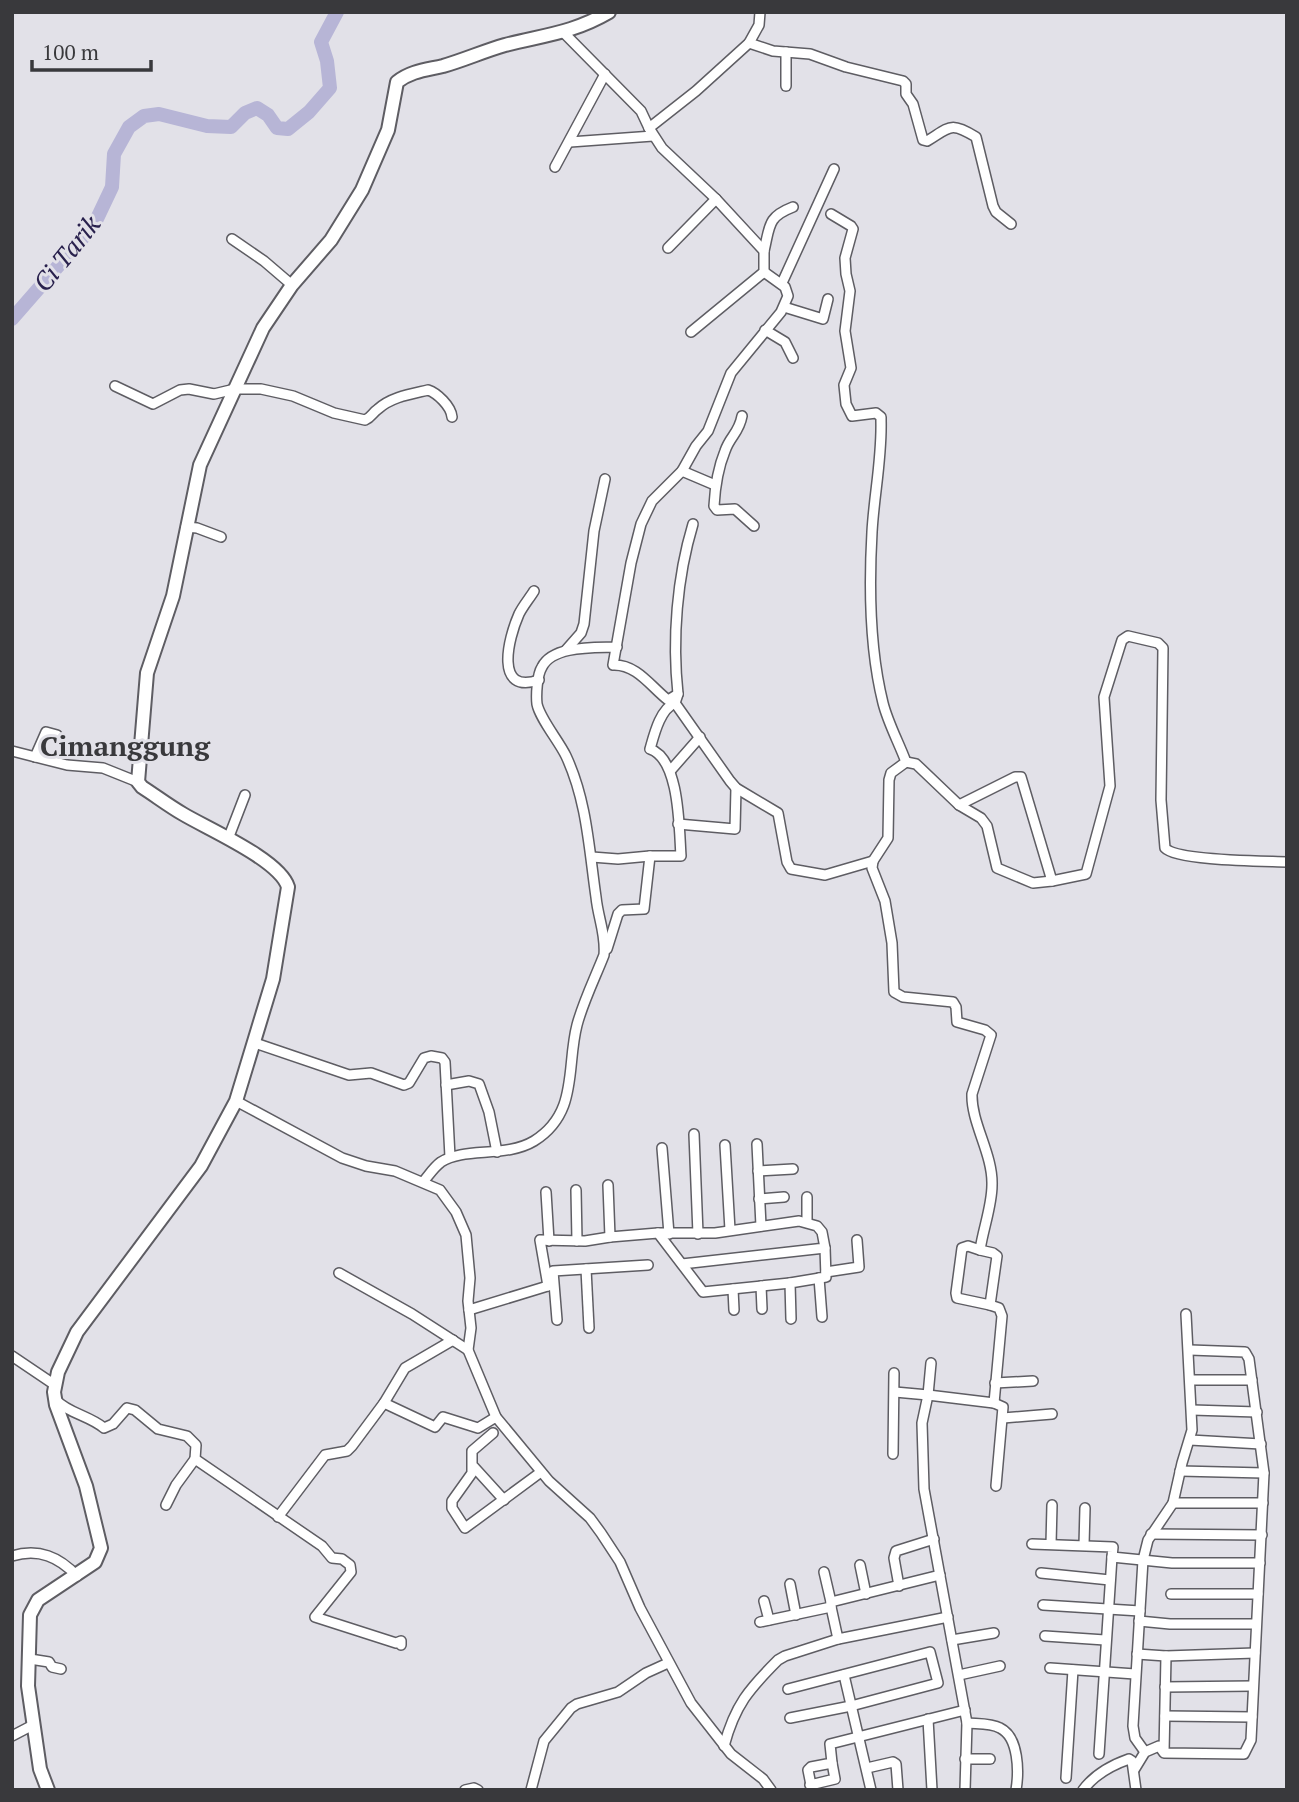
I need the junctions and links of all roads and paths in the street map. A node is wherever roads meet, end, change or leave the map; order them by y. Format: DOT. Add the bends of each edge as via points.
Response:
graph roads {
  1 [pos="609,12"];
  2 [pos="760,12"];
  3 [pos="564,33"];
  4 [pos="749,43"];
  5 [pos="786,52"];
  6 [pos="606,74"];
  7 [pos="786,86"];
  8 [pos="651,132"];
  9 [pos="572,137"];
  10 [pos="555,167"];
  11 [pos="834,169"];
  12 [pos="716,199"];
  13 [pos="793,207"];
  14 [pos="831,214"];
  15 [pos="1011,224"];
  16 [pos="232,239"];
  17 [pos="668,248"];
  18 [pos="764,251"];
  19 [pos="764,272"];
  20 [pos="782,283"];
  21 [pos="292,285"];
  22 [pos="828,299"];
  23 [pos="784,307"];
  24 [pos="765,330"];
  25 [pos="691,332"];
  26 [pos="793,358"];
  27 [pos="115,386"];
  28 [pos="235,389"];
  29 [pos="742,416"];
  30 [pos="452,417"];
  31 [pos="682,471"];
  32 [pos="606,479"];
  33 [pos="715,485"];
  34 [pos="693,524"];
  35 [pos="754,526"];
  36 [pos="186,527"];
  37 [pos="221,537"];
  38 [pos="534,591"];
  39 [pos="617,647"];
  40 [pos="566,650"];
  41 [pos="539,680"];
  42 [pos="676,699"];
  43 [pos="57,735"];
  44 [pos="700,737"];
  45 [pos="12,751"];
  46 [pos="35,757"];
  47 [pos="906,762"];
  48 [pos="671,770"];
  49 [pos="138,782"];
  50 [pos="736,788"];
  51 [pos="245,795"];
  52 [pos="959,804"];
  53 [pos="678,824"];
  54 [pos="228,839"];
  55 [pos="650,856"];
  56 [pos="592,857"];
  57 [pos="873,861"];
  58 [pos="1287,862"];
  59 [pos="1052,881"];
  60 [pos="604,955"];
  61 [pos="255,1044"];
  62 [pos="446,1084"];
  63 [pos="236,1101"];
  64 [pos="694,1134"];
  65 [pos="757,1144"];
  66 [pos="725,1145"];
  67 [pos="662,1148"];
  68 [pos="497,1152"];
  69 [pos="450,1157"];
  70 [pos="793,1168"];
  71 [pos="758,1171"];
  72 [pos="424,1182"];
  73 [pos="608,1185"];
  74 [pos="576,1190"];
  75 [pos="546,1192"];
  76 [pos="784,1197"];
  77 [pos="807,1197"];
  78 [pos="760,1199"];
  79 [pos="807,1222"];
  80 [pos="761,1226"];
  81 [pos="730,1230"];
  82 [pos="658,1233"];
  83 [pos="669,1234"];
  84 [pos="698,1234"];
  85 [pos="610,1237"];
  86 [pos="857,1240"];
  87 [pos="549,1241"];
  88 [pos="577,1241"];
  89 [pos="825,1248"];
  90 [pos="980,1250"];
  91 [pos="682,1264"];
  92 [pos="648,1265"];
  93 [pos="586,1269"];
  94 [pos="339,1273"];
  95 [pos="822,1275"];
  96 [pos="789,1283"];
  97 [pos="551,1285"];
  98 [pos="761,1286"];
  99 [pos="733,1289"];
  100 [pos="990,1306"];
  101 [pos="762,1309"];
  102 [pos="469,1310"];
  103 [pos="734,1310"];
  104 [pos="1186,1314"];
  105 [pos="822,1317"];
  106 [pos="791,1319"];
  107 [pos="557,1320"];
  108 [pos="589,1328"];
  109 [pos="453,1340"];
  110 [pos="468,1350"];
  111 [pos="1190,1350"];
  112 [pos="12,1356"];
  113 [pos="931,1363"];
  114 [pos="894,1373"];
  115 [pos="1191,1380"];
  116 [pos="1252,1380"];
  117 [pos="1033,1381"];
  118 [pos="995,1383"];
  119 [pos="55,1388"];
  120 [pos="895,1392"];
  121 [pos="928,1395"];
  122 [pos="994,1403"];
  123 [pos="384,1404"];
  124 [pos="1192,1410"];
  125 [pos="1257,1412"];
  126 [pos="1052,1415"];
  127 [pos="496,1417"];
  128 [pos="1003,1418"];
  129 [pos="493,1433"];
  130 [pos="1190,1440"];
  131 [pos="1261,1444"];
  132 [pos="893,1454"];
  133 [pos="195,1459"];
  134 [pos="474,1466"];
  135 [pos="1180,1471"];
  136 [pos="541,1472"];
  137 [pos="1264,1473"];
  138 [pos="996,1486"];
  139 [pos="504,1500"];
  140 [pos="1174,1503"];
  141 [pos="1263,1503"];
  142 [pos="166,1505"];
  143 [pos="1052,1505"];
  144 [pos="1085,1507"];
  145 [pos="278,1517"];
  146 [pos="1151,1534"];
  147 [pos="1262,1535"];
  148 [pos="934,1539"];
  149 [pos="1032,1544"];
  150 [pos="1051,1544"];
  151 [pos="1084,1545"];
  152 [pos="12,1556"];
  153 [pos="1112,1557"];
  154 [pos="1143,1560"];
  155 [pos="1260,1563"];
  156 [pos="860,1565"];
  157 [pos="824,1572"];
  158 [pos="1041,1573"];
  159 [pos="940,1575"];
  160 [pos="77,1576"];
  161 [pos="1110,1580"];
  162 [pos="790,1584"];
  163 [pos="899,1586"];
  164 [pos="866,1594"];
  165 [pos="1171,1594"];
  166 [pos="1258,1594"];
  167 [pos="764,1601"];
  168 [pos="831,1605"];
  169 [pos="1043,1605"];
  170 [pos="1108,1608"];
  171 [pos="796,1615"];
  172 [pos="1140,1616"];
  173 [pos="948,1617"];
  174 [pos="1256,1624"];
  175 [pos="994,1633"];
  176 [pos="1045,1636"];
  177 [pos="838,1639"];
  178 [pos="952,1640"];
  179 [pos="1105,1640"];
  180 [pos="401,1645"];
  181 [pos="1255,1653"];
  182 [pos="1137,1654"];
  183 [pos="1166,1656"];
  184 [pos="30,1659"];
  185 [pos="668,1663"];
  186 [pos="1000,1667"];
  187 [pos="1050,1668"];
  188 [pos="61,1669"];
  189 [pos="1073,1670"];
  190 [pos="1102,1672"];
  191 [pos="1135,1674"];
  192 [pos="844,1675"];
  193 [pos="959,1675"];
  194 [pos="1253,1686"];
  195 [pos="1165,1687"];
  196 [pos="788,1689"];
  197 [pos="851,1706"];
  198 [pos="965,1710"];
  199 [pos="1165,1716"];
  200 [pos="1252,1717"];
  201 [pos="790,1718"];
  202 [pos="928,1719"];
  203 [pos="967,1723"];
  204 [pos="33,1725"];
  205 [pos="12,1736"];
  206 [pos="858,1737"];
  207 [pos="724,1746"];
  208 [pos="1145,1752"];
  209 [pos="1164,1753"];
  210 [pos="1099,1754"];
  211 [pos="965,1759"];
  212 [pos="990,1759"];
  213 [pos="832,1763"];
  214 [pos="867,1768"];
  215 [pos="1133,1770"];
  216 [pos="1066,1778"];
  217 [pos="811,1787"];
  218 [pos="1086,1788"];
  219 [pos="48,1790"];
  220 [pos="465,1790"];
  221 [pos="478,1790"];
  222 [pos="531,1790"];
  223 [pos="771,1790"];
  224 [pos="871,1790"];
  225 [pos="898,1790"];
  226 [pos="932,1790"];
  227 [pos="965,1790"];
  228 [pos="1016,1790"];
  229 [pos="1136,1790"];
  1 -- 3 [label="street"];
  2 -- 4 [label="street"];
  3 -- 6 [label="street"];
  3 -- 21 [label="street" via="499,47 412,73 397,82 388,130 362,190 331,240"];
  4 -- 5 [label="street"];
  4 -- 8 [label="street"];
  5 -- 7 [label="street"];
  5 -- 15 [label="street" via="806,53 903,81 923,140 956,127 976,137 993,206"];
  6 -- 8 [label="street" via="641,110"];
  6 -- 9 [label="street"];
  8 -- 9 [label="street"];
  8 -- 12 [label="street"];
  9 -- 10 [label="street"];
  11 -- 20 [label="street"];
  12 -- 17 [label="street"];
  12 -- 18 [label="street"];
  13 -- 18 [label="street" via="771,220"];
  14 -- 47 [label="street" via="853,229 845,258 850,291 845,331 851,368 844,385 846,404 852,416 876,413 881,417 871,559 875,651 883,704"];
  16 -- 21 [label="street"];
  18 -- 19 [label="street"];
  19 -- 20 [label="street"];
  19 -- 25 [label="street"];
  20 -- 23 [label="street" via="788,296"];
  21 -- 28 [label="street" via="263,328"];
  22 -- 23 [label="street" via="823,319"];
  23 -- 24 [label="street"];
  24 -- 26 [label="street" via="785,342"];
  24 -- 31 [label="street" via="731,373 708,431"];
  27 -- 28 [label="street" via="153,404 180,390 214,394"];
  28 -- 30 [label="street" via="293,396 365,420 391,401 428,390 452,411"];
  28 -- 36 [label="street" via="200,465"];
  29 -- 33 [label="street"];
  31 -- 33 [label="street"];
  31 -- 39 [label="street" via="652,501 641,524"];
  32 -- 40 [label="street" via="594,531 584,624"];
  33 -- 35 [label="street" via="714,508 735,509"];
  34 -- 42 [label="street" via="676,625"];
  36 -- 37 [label="street"];
  36 -- 49 [label="street" via="173,596 146,678"];
  38 -- 41 [label="street" via="517,619 508,668 515,681 528,684"];
  39 -- 40 [label="street"];
  39 -- 42 [label="street" via="613,665 641,674 668,700"];
  40 -- 41 [label="street" via="542,665"];
  41 -- 56 [label="street" via="537,705 574,776"];
  42 -- 44 [label="street"];
  42 -- 48 [label="street" via="663,715 650,749"];
  43 -- 46 [label="street" via="46,732"];
  44 -- 48 [label="street"];
  44 -- 50 [label="street"];
  45 -- 46 [label="street"];
  46 -- 49 [label="street" via="103,768"];
  47 -- 52 [label="street" via="916,764"];
  47 -- 57 [label="street" via="891,773 888,838"];
  48 -- 53 [label="street"];
  49 -- 54 [label="street"];
  50 -- 53 [label="street" via="735,829"];
  50 -- 57 [label="street" via="778,813 786,862 795,871 825,875"];
  51 -- 54 [label="street"];
  52 -- 59 [label="street" via="986,824 997,868 1033,883"];
  52 -- 59 [label="street" via="1015,776 1022,777"];
  53 -- 55 [label="street" via="681,856"];
  54 -- 61 [label="street" via="259,856 288,887 273,978"];
  55 -- 56 [label="street"];
  55 -- 60 [label="street" via="644,909 618,914"];
  56 -- 60 [label="street"];
  57 -- 90 [label="street" via="892,943 894,992 953,1002 957,1022 991,1035 972,1094 992,1185"];
  58 -- 59 [label="street" via="1192,856 1165,848 1161,800 1163,648 1125,636 1104,697 1111,782 1090,863 1086,874"];
  60 -- 68 [label="street" via="578,1021 564,1107 535,1140"];
  61 -- 62 [label="street" via="349,1075 371,1073 404,1085 424,1058 440,1057"];
  61 -- 63 [label="street"];
  62 -- 68 [label="street" via="479,1084"];
  62 -- 69 [label="street"];
  63 -- 72 [label="street" via="342,1158"];
  63 -- 119 [label="street" via="201,1166 77,1332"];
  64 -- 84 [label="street"];
  65 -- 71 [label="street"];
  66 -- 81 [label="street"];
  67 -- 83 [label="street"];
  68 -- 69 [label="street"];
  69 -- 72 [label="street"];
  70 -- 71 [label="street"];
  71 -- 78 [label="street"];
  72 -- 102 [label="street" via="440,1190 466,1235"];
  73 -- 85 [label="street"];
  74 -- 88 [label="street"];
  75 -- 87 [label="street"];
  76 -- 78 [label="street"];
  77 -- 79 [label="street"];
  78 -- 80 [label="street"];
  79 -- 80 [label="street"];
  79 -- 89 [label="street" via="822,1232"];
  80 -- 81 [label="street"];
  81 -- 84 [label="street"];
  82 -- 83 [label="street"];
  82 -- 85 [label="street"];
  82 -- 91 [label="street"];
  83 -- 84 [label="street"];
  85 -- 88 [label="street"];
  86 -- 95 [label="street" via="859,1267"];
  87 -- 88 [label="street"];
  87 -- 97 [label="street" via="540,1240"];
  89 -- 91 [label="street"];
  89 -- 95 [label="street"];
  90 -- 100 [label="street" via="997,1256"];
  90 -- 100 [label="street" via="962,1248 956,1293 957,1298"];
  91 -- 99 [label="street" via="703,1292"];
  92 -- 93 [label="street"];
  93 -- 97 [label="street" via="553,1271"];
  93 -- 108 [label="street"];
  94 -- 109 [label="street"];
  95 -- 96 [label="street"];
  95 -- 105 [label="street"];
  96 -- 98 [label="street"];
  96 -- 106 [label="street"];
  97 -- 102 [label="street"];
  97 -- 107 [label="street"];
  98 -- 99 [label="street"];
  98 -- 101 [label="street"];
  99 -- 103 [label="street"];
  100 -- 118 [label="street" via="999,1308 1002,1316"];
  102 -- 110 [label="street"];
  104 -- 111 [label="street"];
  109 -- 110 [label="street"];
  109 -- 123 [label="street" via="405,1367"];
  110 -- 127 [label="street"];
  111 -- 115 [label="street"];
  111 -- 116 [label="street" via="1243,1350"];
  112 -- 119 [label="street"];
  113 -- 121 [label="street"];
  114 -- 120 [label="street"];
  115 -- 116 [label="street"];
  115 -- 124 [label="street"];
  116 -- 125 [label="street"];
  117 -- 118 [label="street"];
  118 -- 122 [label="street"];
  119 -- 133 [label="street" via="56,1402 104,1428 127,1408 158,1429 187,1436 196,1445"];
  119 -- 160 [label="street" via="56,1405 101,1541 98,1559"];
  120 -- 121 [label="street"];
  120 -- 132 [label="street"];
  121 -- 122 [label="street"];
  121 -- 148 [label="street" via="922,1423 924,1489"];
  122 -- 128 [label="street" via="1003,1408"];
  123 -- 127 [label="street" via="435,1427 443,1417 478,1428"];
  123 -- 145 [label="street" via="347,1451 325,1455"];
  124 -- 125 [label="street"];
  124 -- 130 [label="street"];
  125 -- 131 [label="street"];
  126 -- 128 [label="street"];
  127 -- 136 [label="street"];
  128 -- 138 [label="street"];
  129 -- 134 [label="street" via="472,1451"];
  130 -- 131 [label="street"];
  130 -- 135 [label="street"];
  131 -- 137 [label="street"];
  133 -- 142 [label="street"];
  133 -- 145 [label="street"];
  134 -- 139 [label="street"];
  134 -- 139 [label="street" via="452,1503 465,1528"];
  135 -- 137 [label="street"];
  135 -- 140 [label="street"];
  136 -- 139 [label="street"];
  136 -- 185 [label="street" via="601,1532"];
  137 -- 141 [label="street"];
  140 -- 141 [label="street"];
  140 -- 146 [label="street"];
  141 -- 147 [label="street"];
  143 -- 150 [label="street"];
  144 -- 151 [label="street"];
  145 -- 180 [label="street" via="322,1546 332,1558 350,1566 351,1572 315,1617 401,1641"];
  146 -- 147 [label="street"];
  146 -- 154 [label="street"];
  147 -- 155 [label="street"];
  148 -- 159 [label="street"];
  148 -- 163 [label="street" via="896,1551"];
  149 -- 150 [label="street"];
  150 -- 151 [label="street"];
  151 -- 153 [label="street" via="1113,1547"];
  152 -- 160 [label="street" via="25,1552 46,1555 64,1562"];
  153 -- 154 [label="street"];
  153 -- 161 [label="street"];
  154 -- 155 [label="street"];
  154 -- 172 [label="street"];
  155 -- 166 [label="street"];
  156 -- 164 [label="street"];
  157 -- 168 [label="street"];
  158 -- 161 [label="street"];
  159 -- 163 [label="street"];
  159 -- 173 [label="street"];
  160 -- 184 [label="street" via="32,1608"];
  161 -- 170 [label="street"];
  162 -- 171 [label="street"];
  163 -- 164 [label="street"];
  164 -- 168 [label="street"];
  165 -- 166 [label="street"];
  166 -- 174 [label="street"];
  167 -- 171 [label="street" via="765,1621"];
  168 -- 171 [label="street"];
  168 -- 177 [label="street"];
  169 -- 170 [label="street"];
  170 -- 172 [label="street"];
  170 -- 179 [label="street"];
  172 -- 174 [label="street" via="1170,1624"];
  172 -- 182 [label="street"];
  173 -- 177 [label="street"];
  173 -- 178 [label="street"];
  174 -- 181 [label="street"];
  175 -- 178 [label="street"];
  176 -- 179 [label="street"];
  177 -- 207 [label="street" via="778,1660 740,1703"];
  178 -- 193 [label="street"];
  179 -- 190 [label="street"];
  181 -- 183 [label="street"];
  181 -- 194 [label="street"];
  182 -- 183 [label="street"];
  182 -- 191 [label="street"];
  183 -- 195 [label="street"];
  184 -- 188 [label="street"];
  184 -- 204 [label="street"];
  185 -- 207 [label="street"];
  185 -- 222 [label="street" via="618,1692 571,1708 544,1741"];
  186 -- 193 [label="street"];
  187 -- 189 [label="street"];
  189 -- 190 [label="street"];
  189 -- 216 [label="street"];
  190 -- 191 [label="street"];
  190 -- 210 [label="street"];
  191 -- 208 [label="street" via="1132,1726"];
  192 -- 196 [label="street"];
  192 -- 197 [label="street"];
  192 -- 197 [label="street" via="930,1652 938,1683"];
  193 -- 198 [label="street"];
  194 -- 195 [label="street"];
  194 -- 200 [label="street"];
  195 -- 199 [label="street"];
  197 -- 201 [label="street"];
  197 -- 206 [label="street"];
  198 -- 202 [label="street"];
  198 -- 203 [label="street"];
  199 -- 200 [label="street"];
  199 -- 209 [label="street"];
  200 -- 209 [label="street" via="1244,1754"];
  202 -- 206 [label="street"];
  202 -- 226 [label="street"];
  203 -- 211 [label="street"];
  203 -- 228 [label="street" via="994,1725 1008,1734 1015,1750"];
  204 -- 205 [label="street"];
  204 -- 219 [label="street"];
  206 -- 213 [label="street" via="829,1744"];
  206 -- 214 [label="street"];
  207 -- 223 [label="street"];
  208 -- 209 [label="street" via="1159,1746"];
  208 -- 215 [label="street"];
  211 -- 212 [label="street"];
  211 -- 227 [label="street"];
  213 -- 217 [label="street" via="835,1779"];
  213 -- 217 [label="street" via="809,1769"];
  214 -- 224 [label="street"];
  214 -- 225 [label="street" via="896,1764"];
  215 -- 218 [label="street" via="1127,1759"];
  215 -- 229 [label="street"];
  220 -- 221 [label="street"];
}
